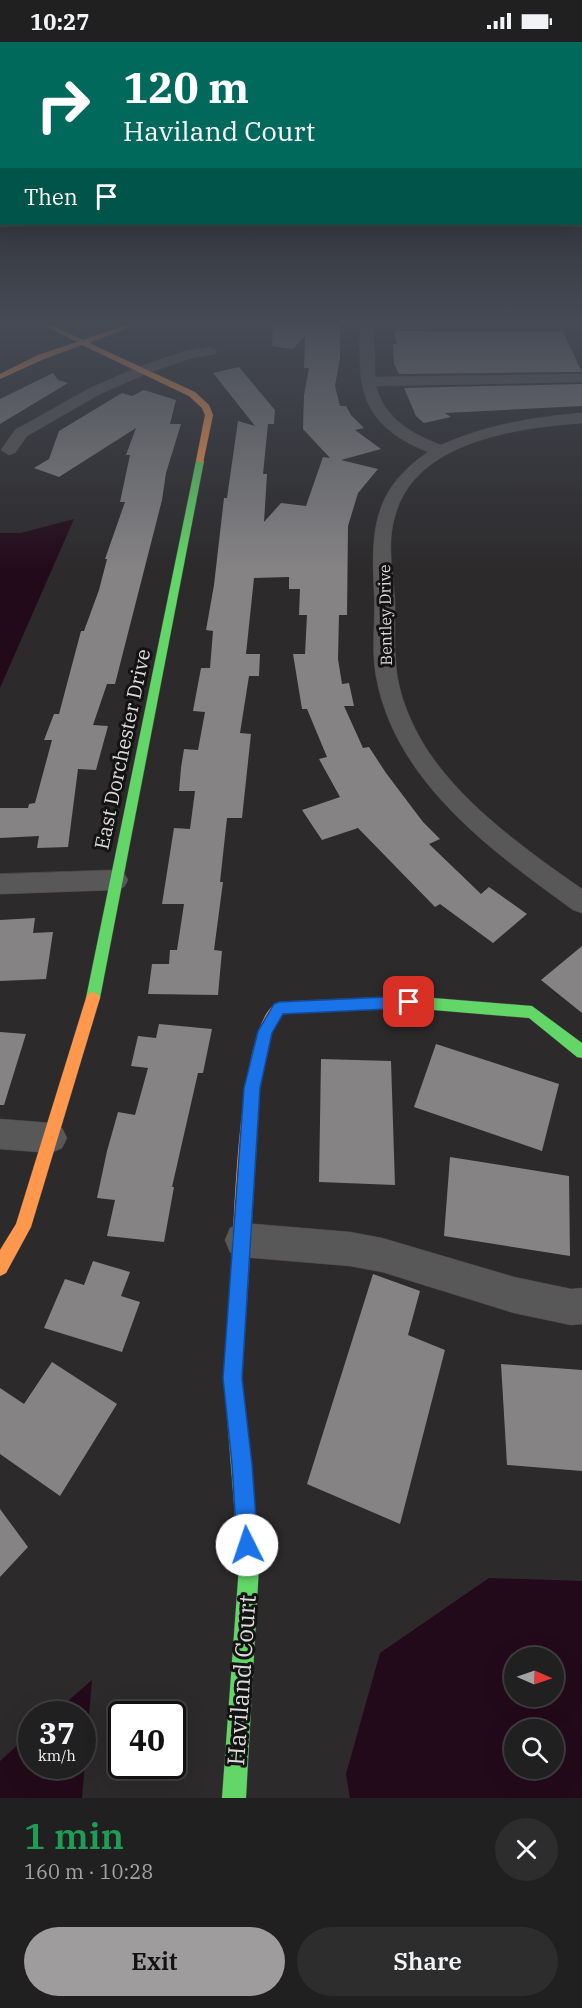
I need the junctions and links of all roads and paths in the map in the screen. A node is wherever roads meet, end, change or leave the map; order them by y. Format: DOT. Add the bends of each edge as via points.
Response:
graph roads {
  1 [pos="66,407"];
  2 [pos="206,407"];
  3 [pos="377,407"];
  4 [pos="582,418"];
  5 [pos="9,450"];
  6 [pos="441,452"];
  7 [pos="115,880"];
  8 [pos="0,884"];
  9 [pos="582,903"];
  10 [pos="582,1052"];
  11 [pos="0,1134"];
  12 [pos="51,1138"];
  13 [pos="242,1240"];
  14 [pos="0,1267"];
  15 [pos="582,1306"];
  16 [pos="234,1798"];
  1 -- 5 [label="street" via="21,433"];
  2 -- 7 [label="street, East Dorchester Drive" via="209,415"];
  3 -- 6 [label="street" via="391,424"];
  4 -- 6 [label="street, Bentley Drive" via="504,428"];
  6 -- 9 [label="street, Bentley Drive" via="404,481 385,515 386,674 418,754 454,798 518,857"];
  7 -- 8 [label="street"];
  7 -- 12 [label="street, East Dorchester Drive" via="93,999"];
  10 -- 13 [label="street, Haviland Court" via="532,1012 409,1002 279,1008 265,1031 252,1088"];
  11 -- 12 [label="street"];
  12 -- 14 [label="street, East Dorchester Drive" via="23,1227"];
  13 -- 15 [label="street" via="381,1255 514,1295"];
  13 -- 16 [label="street, Haviland Court" via="232,1378 249,1566"];
}
